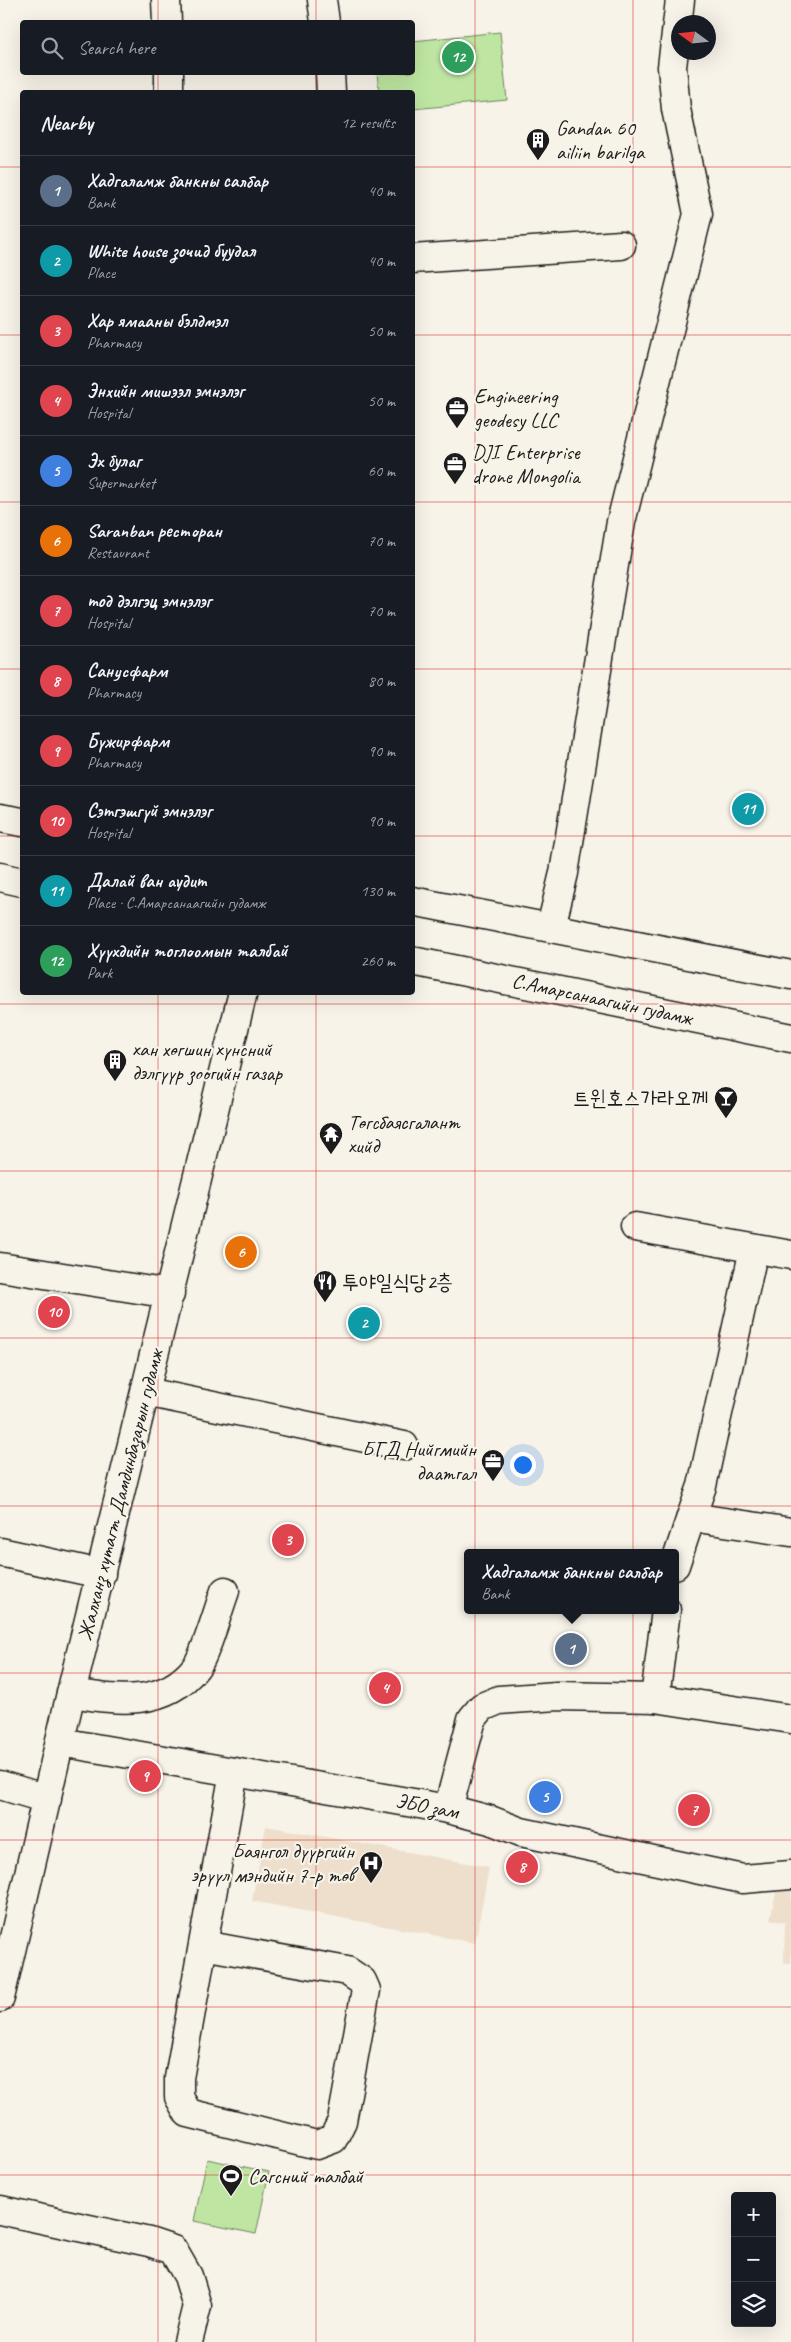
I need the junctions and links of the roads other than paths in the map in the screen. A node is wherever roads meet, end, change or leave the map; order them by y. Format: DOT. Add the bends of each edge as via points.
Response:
graph roads {
  1 [pos="166,0"];
  2 [pos="322,0"];
  3 [pos="680,0"];
  4 [pos="167,20"];
  5 [pos="325,20"];
  6 [pos="169,75"];
  7 [pos="330,75"];
  8 [pos="170,90"];
  9 [pos="331,90"];
  10 [pos="621,246"];
  11 [pos="415,259"];
  12 [pos="0,818"];
  13 [pos="20,822"];
  14 [pos="0,877"];
  15 [pos="20,882"];
  16 [pos="415,902"];
  17 [pos="552,927"];
  18 [pos="415,962"];
  19 [pos="791,975"];
  20 [pos="242,995"];
  21 [pos="791,1038"];
  22 [pos="635,1227"];
  23 [pos="754,1249"];
  24 [pos="791,1256"];
  25 [pos="0,1267"];
  26 [pos="170,1294"];
  27 [pos="146,1392"];
  28 [pos="404,1446"];
  29 [pos="691,1517"];
  30 [pos="791,1532"];
  31 [pos="0,1552"];
  32 [pos="679,1553"];
  33 [pos="101,1574"];
  34 [pos="225,1591"];
  35 [pos="666,1614"];
  36 [pos="71,1694"];
  37 [pos="655,1698"];
  38 [pos="791,1719"];
  39 [pos="60,1742"];
  40 [pos="234,1772"];
  41 [pos="0,1785"];
  42 [pos="47,1799"];
  43 [pos="448,1809"];
  44 [pos="791,1875"];
  45 [pos="203,1945"];
  46 [pos="5,1952"];
  47 [pos="0,1998"];
  48 [pos="0,2210"];
  49 [pos="188,2342"];
  1 -- 4 [label="main road"];
  2 -- 5 [label="main road"];
  3 -- 17 [label="main road" via="672,68 676,109 698,214 621,522 564,873"];
  6 -- 8 [label="main road"];
  7 -- 9 [label="main road"];
  10 -- 11 [label="main road"];
  12 -- 13 [label="main road"];
  14 -- 15 [label="main road"];
  16 -- 17 [label="main road"];
  17 -- 19 [label="main road"];
  18 -- 21 [label="main road, С.Амарсанаагийн гудамж"];
  20 -- 26 [label="main road, Жалханз хутагт Дамдинбазарын гудамж"];
  22 -- 23 [label="main road"];
  23 -- 24 [label="main road"];
  23 -- 29 [label="main road" via="702,1486"];
  25 -- 26 [label="main road"];
  26 -- 27 [label="main road, Жалханз хутагт Дамдинбазарын гудамж"];
  27 -- 28 [label="main road"];
  27 -- 33 [label="main road, Жалханз хутагт Дамдинбазарын гудамж"];
  29 -- 30 [label="main road"];
  29 -- 32 [label="main road"];
  31 -- 33 [label="main road"];
  33 -- 36 [label="main road, Жалханз хутагт Дамдинбазарын гудамж"];
  34 -- 36 [label="main road" via="197,1666 173,1689 144,1699"];
  35 -- 37 [label="main road"];
  36 -- 39 [label="main road, Жалханз хутагт Дамдинбазарын гудамж"];
  37 -- 38 [label="main road"];
  37 -- 43 [label="main road" via="557,1696 499,1700 482,1707 472,1719"];
  39 -- 40 [label="main road, ЭБО зам"];
  39 -- 42 [label="main road, Жалханз хутагт Дамдинбазарын гудамж"];
  40 -- 43 [label="main road, ЭБО зам"];
  40 -- 45 [label="main road"];
  41 -- 42 [label="main road"];
  42 -- 46 [label="main road, Жалханз хутагт Дамдинбазарын гудамж"];
  43 -- 44 [label="main road, ЭБО зам" via="521,1832 744,1879"];
  45 -- 45 [label="main road" via="179,2078 179,2097 188,2113 317,2145 333,2139 342,2121 366,1990 362,1981 347,1971"];
  46 -- 47 [label="main road, Жалханз хутагт Дамдинбазарын гудамж"];
  48 -- 49 [label="main road" via="149,2242 172,2250 188,2276 197,2306"];
}
